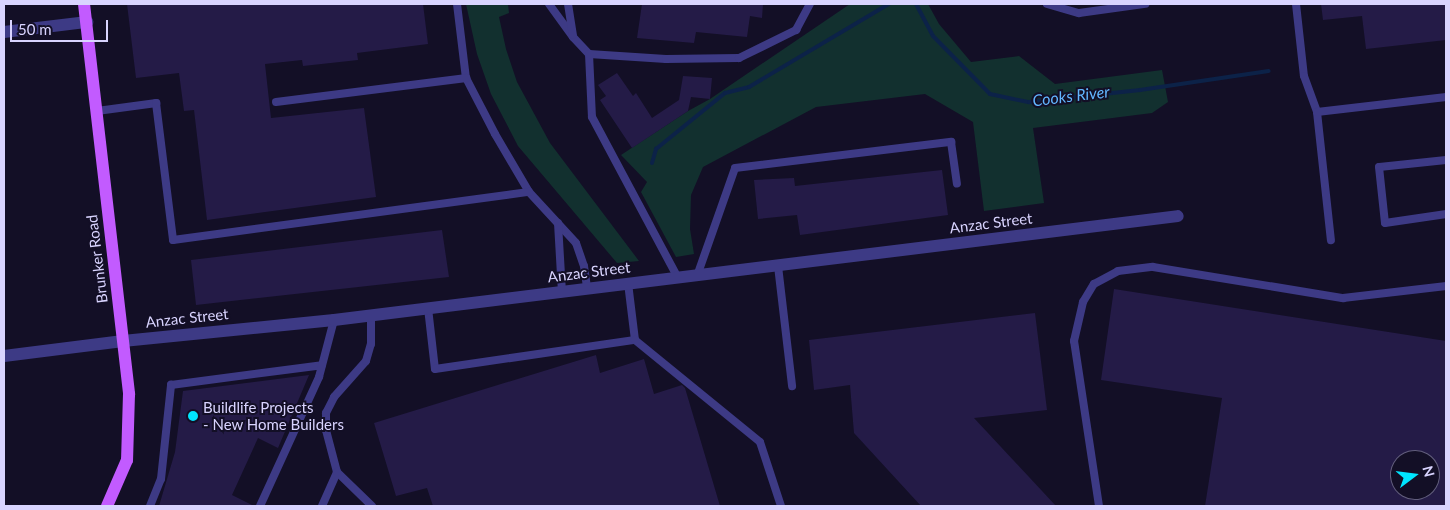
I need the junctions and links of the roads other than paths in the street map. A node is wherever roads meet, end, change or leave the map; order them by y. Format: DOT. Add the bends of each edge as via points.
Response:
graph roads {
  1 [pos="84,4"];
  2 [pos="458,4"];
  3 [pos="549,4"];
  4 [pos="568,4"];
  5 [pos="810,4"];
  6 [pos="1047,4"];
  7 [pos="1145,4"];
  8 [pos="1296,4"];
  9 [pos="87,22"];
  10 [pos="4,32"];
  11 [pos="573,38"];
  12 [pos="589,54"];
  13 [pos="466,78"];
  14 [pos="1446,97"];
  15 [pos="276,102"];
  16 [pos="96,110"];
  17 [pos="1317,112"];
  18 [pos="1446,160"];
  19 [pos="957,184"];
  20 [pos="529,192"];
  21 [pos="1446,214"];
  22 [pos="1178,216"];
  23 [pos="558,223"];
  24 [pos="1330,240"];
  25 [pos="778,266"];
  26 [pos="698,276"];
  27 [pos="678,278"];
  28 [pos="628,284"];
  29 [pos="1446,286"];
  30 [pos="587,288"];
  31 [pos="562,292"];
  32 [pos="428,308"];
  33 [pos="371,315"];
  34 [pos="334,320"];
  35 [pos="635,340"];
  36 [pos="123,341"];
  37 [pos="4,356"];
  38 [pos="322,365"];
  39 [pos="792,386"];
  40 [pos="337,472"];
  41 [pos="107,506"];
  42 [pos="150,506"];
  43 [pos="260,506"];
  44 [pos="322,506"];
  45 [pos="372,506"];
  46 [pos="781,506"];
  47 [pos="1098,506"];
  1 -- 9 [label="main road, Brunker Road"];
  2 -- 13 [label="lane"];
  3 -- 11 [label="lane"];
  4 -- 11 [label="lane"];
  5 -- 12 [label="lane" via="796,30 738,58 666,59"];
  6 -- 7 [label="lane" via="1079,13"];
  8 -- 17 [label="lane" via="1304,76"];
  9 -- 10 [label="street"];
  9 -- 16 [label="main road, Brunker Road"];
  11 -- 12 [label="lane"];
  12 -- 27 [label="lane" via="592,117"];
  13 -- 15 [label="lane"];
  13 -- 20 [label="lane"];
  14 -- 17 [label="lane"];
  16 -- 20 [label="lane" via="156,103 173,240"];
  16 -- 36 [label="main road, Brunker Road"];
  17 -- 24 [label="lane"];
  18 -- 21 [label="lane" via="1379,167 1385,223"];
  19 -- 26 [label="lane" via="951,142 735,168"];
  20 -- 23 [label="lane"];
  22 -- 25 [label="street, Anzac Street"];
  23 -- 30 [label="lane" via="576,243"];
  23 -- 31 [label="lane"];
  25 -- 26 [label="street, Anzac Street"];
  25 -- 39 [label="lane"];
  26 -- 27 [label="street, Anzac Street"];
  27 -- 28 [label="street, Anzac Street"];
  28 -- 30 [label="street, Anzac Street"];
  28 -- 35 [label="lane"];
  29 -- 47 [label="lane" via="1343,298 1153,266 1118,271 1094,284 1083,302 1074,341"];
  30 -- 31 [label="street, Anzac Street"];
  31 -- 32 [label="street, Anzac Street"];
  32 -- 33 [label="street, Anzac Street"];
  32 -- 35 [label="lane" via="435,369"];
  33 -- 34 [label="street, Anzac Street"];
  33 -- 40 [label="lane" via="366,361 334,397 326,413 326,430"];
  34 -- 36 [label="street, Anzac Street"];
  34 -- 38 [label="lane"];
  35 -- 46 [label="lane" via="760,442"];
  36 -- 37 [label="street, Anzac Street"];
  36 -- 41 [label="main road, Brunker Road" via="129,394 127,460"];
  38 -- 42 [label="lane" via="171,385 161,478"];
  38 -- 43 [label="lane"];
  40 -- 44 [label="lane"];
  40 -- 45 [label="lane"];
}
